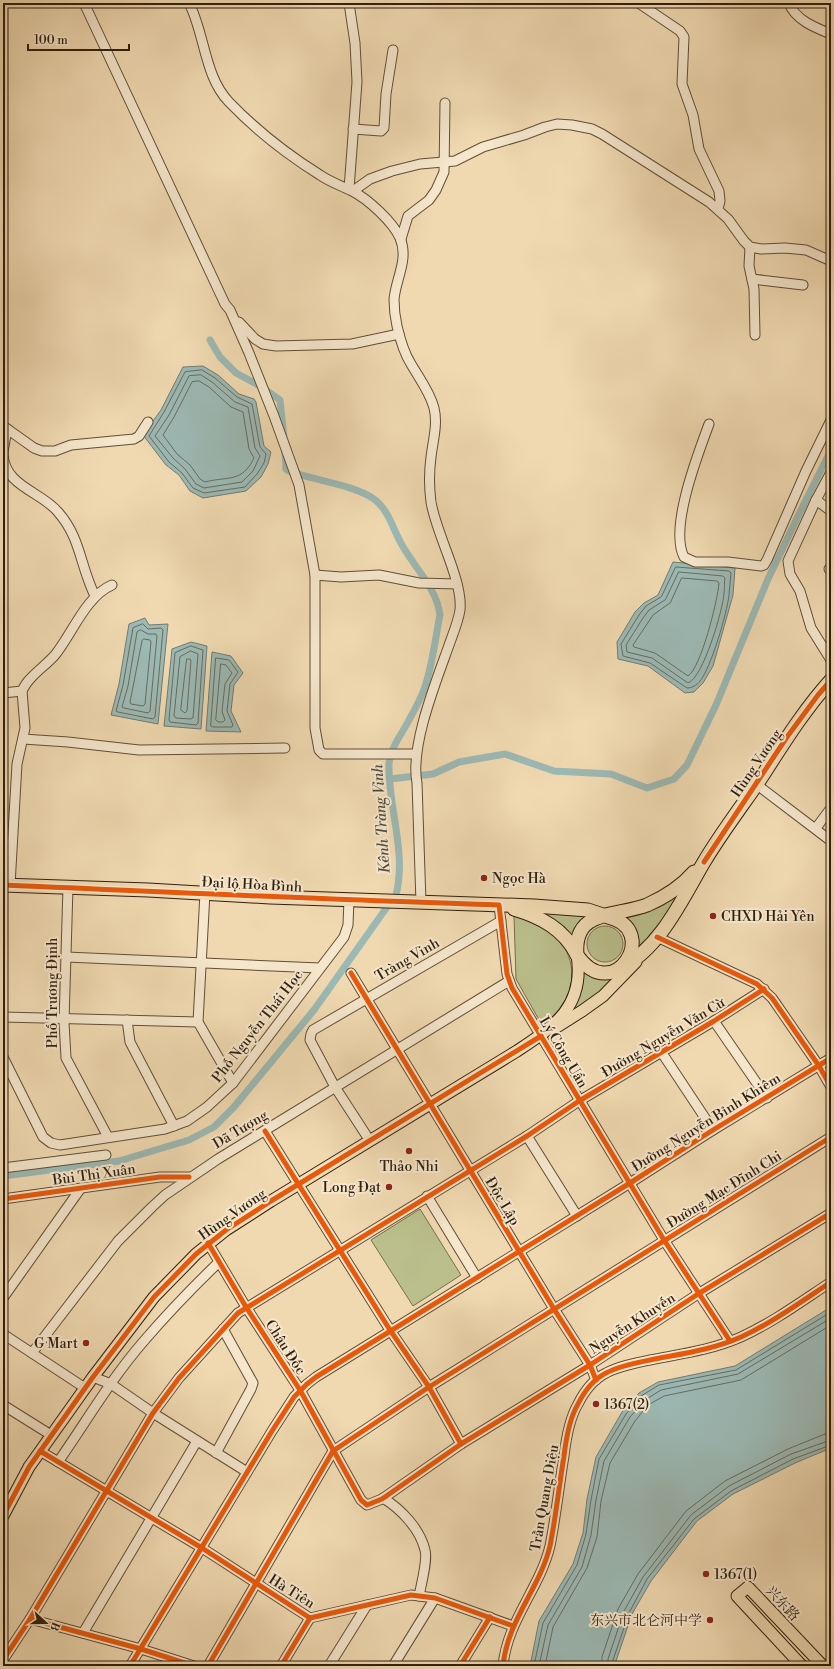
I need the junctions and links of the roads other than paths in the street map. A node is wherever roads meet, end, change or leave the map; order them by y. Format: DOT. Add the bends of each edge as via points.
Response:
graph roads {
  1 [pos="84,3"];
  2 [pos="189,3"];
  3 [pos="349,3"];
  4 [pos="789,3"];
  5 [pos="640,4"];
  6 [pos="831,34"];
  7 [pos="393,50"];
  8 [pos="445,103"];
  9 [pos="353,129"];
  10 [pos="444,162"];
  11 [pos="351,190"];
  12 [pos="718,209"];
  13 [pos="401,239"];
  14 [pos="750,247"];
  15 [pos="831,261"];
  16 [pos="752,279"];
  17 [pos="803,286"];
  18 [pos="230,310"];
  19 [pos="399,334"];
  20 [pos="755,336"];
  21 [pos="831,420"];
  22 [pos="148,422"];
  23 [pos="709,424"];
  24 [pos="5,427"];
  25 [pos="3,453"];
  26 [pos="831,472"];
  27 [pos="816,500"];
  28 [pos="831,511"];
  29 [pos="315,575"];
  30 [pos="457,584"];
  31 [pos="112,585"];
  32 [pos="95,596"];
  33 [pos="831,660"];
  34 [pos="831,680"];
  35 [pos="22,691"];
  36 [pos="3,693"];
  37 [pos="23,740"];
  38 [pos="285,748"];
  39 [pos="416,754"];
  40 [pos="756,784"];
  41 [pos="831,808"];
  42 [pos="816,828"];
  43 [pos="831,841"];
  44 [pos="704,862"];
  45 [pos="7,885"];
  46 [pos="68,888"];
  47 [pos="205,893"];
  48 [pos="349,900"];
  49 [pos="421,903"];
  50 [pos="499,905"];
  51 [pos="637,908"];
  52 [pos="602,916"];
  53 [pos="501,921"];
  54 [pos="657,937"];
  55 [pos="646,950"];
  56 [pos="577,955"];
  57 [pos="66,957"];
  58 [pos="201,962"];
  59 [pos="625,965"];
  60 [pos="320,968"];
  61 [pos="351,972"];
  62 [pos="508,981"];
  63 [pos="611,989"];
  64 [pos="764,989"];
  65 [pos="367,999"];
  66 [pos="3,1017"];
  67 [pos="64,1018"];
  68 [pos="127,1020"];
  69 [pos="714,1021"];
  70 [pos="198,1022"];
  71 [pos="541,1036"];
  72 [pos="397,1049"];
  73 [pos="662,1053"];
  74 [pos="3,1057"];
  75 [pos="831,1058"];
  76 [pos="819,1066"];
  77 [pos="233,1083"];
  78 [pos="335,1087"];
  79 [pos="831,1088"];
  80 [pos="767,1098"];
  81 [pos="579,1101"];
  82 [pos="430,1103"];
  83 [pos="174,1126"];
  84 [pos="713,1130"];
  85 [pos="265,1131"];
  86 [pos="527,1136"];
  87 [pos="108,1137"];
  88 [pos="831,1137"];
  89 [pos="370,1141"];
  90 [pos="106,1155"];
  91 [pos="3,1168"];
  92 [pos="470,1170"];
  93 [pos="189,1177"];
  94 [pos="299,1183"];
  95 [pos="630,1183"];
  96 [pos="81,1188"];
  97 [pos="426,1196"];
  98 [pos="3,1199"];
  99 [pos="831,1213"];
  100 [pos="576,1216"];
  101 [pos="664,1240"];
  102 [pos="208,1244"];
  103 [pos="340,1250"];
  104 [pos="519,1252"];
  105 [pos="219,1262"];
  106 [pos="477,1278"];
  107 [pos="831,1282"];
  108 [pos="698,1294"];
  109 [pos="3,1298"];
  110 [pos="246,1307"];
  111 [pos="554,1309"];
  112 [pos="222,1329"];
  113 [pos="390,1330"];
  114 [pos="3,1334"];
  115 [pos="730,1341"];
  116 [pos="32,1353"];
  117 [pos="590,1365"];
  118 [pos="93,1377"];
  119 [pos="596,1380"];
  120 [pos="111,1384"];
  121 [pos="429,1387"];
  122 [pos="85,1388"];
  123 [pos="300,1390"];
  124 [pos="3,1405"];
  125 [pos="153,1413"];
  126 [pos="51,1435"];
  127 [pos="198,1441"];
  128 [pos="461,1444"];
  129 [pos="40,1451"];
  130 [pos="333,1451"];
  131 [pos="216,1453"];
  132 [pos="58,1462"];
  133 [pos="247,1472"];
  134 [pos="106,1490"];
  135 [pos="383,1498"];
  136 [pos="367,1505"];
  137 [pos="3,1516"];
  138 [pos="152,1518"];
  139 [pos="202,1548"];
  140 [pos="257,1583"];
  141 [pos="419,1596"];
  142 [pos="435,1598"];
  143 [pos="367,1605"];
  144 [pos="490,1617"];
  145 [pos="310,1618"];
  146 [pos="30,1619"];
  147 [pos="513,1626"];
  148 [pos="82,1633"];
  149 [pos="141,1649"];
  150 [pos="3,1660"];
  151 [pos="130,1666"];
  152 [pos="194,1666"];
  153 [pos="208,1666"];
  154 [pos="281,1666"];
  155 [pos="329,1666"];
  156 [pos="393,1666"];
  157 [pos="460,1666"];
  158 [pos="503,1666"];
  159 [pos="802,1666"];
  160 [pos="823,1666"];
  1 -- 18 [label="street" via="202,257"];
  2 -- 11 [label="street" via="198,24 210,68 223,95 288,153 322,177"];
  3 -- 9 [label="street" via="357,82"];
  4 -- 6 [label="street" via="793,11 803,19"];
  5 -- 12 [label="street" via="680,31 684,38 682,84 693,115 700,149 719,191"];
  7 -- 9 [label="street" via="384,128 380,131"];
  8 -- 10 [label="street"];
  9 -- 11 [label="street"];
  10 -- 11 [label="street" via="420,164 392,171"];
  10 -- 12 [label="street" via="456,161 483,147 545,127 557,124 572,125 602,134"];
  10 -- 13 [label="street" via="444,172 436,190 429,200 408,216"];
  11 -- 13 [label="street" via="374,208"];
  12 -- 14 [label="street"];
  13 -- 19 [label="street" via="403,262 394,298"];
  14 -- 15 [label="street" via="806,250"];
  14 -- 16 [label="street"];
  16 -- 17 [label="street"];
  16 -- 20 [label="street"];
  18 -- 19 [label="street" via="254,339 263,344 276,346 352,344"];
  18 -- 29 [label="street" via="254,365 299,485"];
  19 -- 30 [label="street" via="406,355 434,408 436,427 429,478 431,503 436,526"];
  21 -- 23 [label="street" via="806,470 768,560 761,566 695,562 684,557 682,553 680,537 683,509"];
  22 -- 24 [label="street" via="134,439 71,445 50,452 34,448"];
  24 -- 25 [label="street"];
  25 -- 32 [label="street" via="14,479 51,505 75,536 86,577"];
  26 -- 27 [label="street"];
  27 -- 28 [label="street"];
  27 -- 33 [label="street" via="788,561 811,628"];
  29 -- 30 [label="street" via="341,578 379,574 419,583"];
  29 -- 39 [label="street" via="315,728 319,750 323,754"];
  30 -- 39 [label="street" via="460,610"];
  31 -- 32 [label="street" via="103,588"];
  32 -- 35 [label="street" via="67,639"];
  34 -- 40 [label="highway, Hùng Vương" via="804,713"];
  35 -- 36 [label="street"];
  35 -- 37 [label="street" via="26,728"];
  37 -- 38 [label="street" via="139,750"];
  37 -- 45 [label="street" via="17,764"];
  39 -- 49 [label="street"];
  40 -- 42 [label="street"];
  40 -- 44 [label="highway, Hùng Vương"];
  41 -- 42 [label="street"];
  42 -- 43 [label="street"];
  44 -- 51 [label="highway" via="672,892"];
  44 -- 54 [label="highway" via="686,896"];
  45 -- 46 [label="highway, Đại lộ Hòa Bình"];
  46 -- 47 [label="highway, Đại lộ Hòa Bình"];
  46 -- 57 [label="street, Phố Trương Định"];
  47 -- 48 [label="highway, Đại lộ Hòa Bình"];
  47 -- 58 [label="street"];
  48 -- 49 [label="highway, Đại lộ Hòa Bình"];
  48 -- 60 [label="street, Phố Nguyễn Thái Học" via="348,925 344,938"];
  49 -- 50 [label="highway, Đại lộ Hòa Bình"];
  50 -- 52 [label="highway" via="534,906"];
  50 -- 53 [label="street, Lý Công Uẩn"];
  50 -- 56 [label="highway" via="530,914 549,923 562,934"];
  51 -- 52 [label="highway"];
  51 -- 52 [label="highway"];
  52 -- 56 [label="highway" via="581,928 577,937"];
  52 -- 59 [label="highway" via="626,928 632,941 632,950"];
  53 -- 62 [label="street, Lý Công Uẩn"];
  53 -- 65 [label="street, Tràng Vinh"];
  54 -- 55 [label="highway"];
  54 -- 64 [label="street"];
  55 -- 59 [label="highway"];
  55 -- 63 [label="main road"];
  56 -- 59 [label="highway" via="588,969 605,974"];
  56 -- 71 [label="main road" via="578,978 571,1001 559,1021"];
  57 -- 58 [label="street"];
  57 -- 67 [label="street, Phố Trương Định"];
  58 -- 60 [label="street"];
  58 -- 70 [label="street"];
  59 -- 63 [label="main road"];
  60 -- 77 [label="street, Phố Nguyễn Thái Học"];
  61 -- 65 [label="street, Độc Lập"];
  62 -- 71 [label="street, Lý Công Uẩn"];
  62 -- 72 [label="street, Dã Tượng"];
  63 -- 71 [label="main road" via="570,1020"];
  64 -- 69 [label="street, Đường Nguyễn Văn Cừ"];
  64 -- 76 [label="street"];
  65 -- 72 [label="street, Độc Lập"];
  65 -- 78 [label="street, Tràng Vinh" via="313,1030 311,1034 310,1040"];
  66 -- 67 [label="street"];
  67 -- 68 [label="street"];
  67 -- 87 [label="street, Phố Trương Định" via="66,1058"];
  68 -- 70 [label="street"];
  68 -- 83 [label="street" via="130,1042"];
  69 -- 73 [label="street, Đường Nguyễn Văn Cừ"];
  69 -- 80 [label="street"];
  70 -- 77 [label="street"];
  71 -- 81 [label="street, Lý Công Uẩn"];
  71 -- 82 [label="main road, Hùng Vương"];
  72 -- 78 [label="street, Dã Tượng"];
  72 -- 82 [label="street, Độc Lập"];
  73 -- 81 [label="street, Đường Nguyễn Văn Cừ"];
  73 -- 84 [label="street"];
  74 -- 87 [label="street, Phố Nguyễn Thái Học" via="43,1137 50,1143 60,1145"];
  75 -- 76 [label="street, Đường Nguyễn Bỉnh Khiêm"];
  76 -- 79 [label="street"];
  76 -- 80 [label="street, Đường Nguyễn Bỉnh Khiêm"];
  77 -- 83 [label="street, Phố Nguyễn Thái Học" via="207,1107 187,1121"];
  78 -- 85 [label="street, Dã Tượng"];
  78 -- 89 [label="street, Tràng Vinh"];
  80 -- 84 [label="street, Đường Nguyễn Bỉnh Khiêm"];
  81 -- 86 [label="street, Đường Nguyễn Văn Cừ"];
  81 -- 95 [label="street, Lý Công Uẩn"];
  82 -- 89 [label="main road, Hùng Vương"];
  82 -- 92 [label="street, Độc Lập"];
  83 -- 87 [label="street, Phố Nguyễn Thái Học"];
  84 -- 95 [label="street, Đường Nguyễn Bỉnh Khiêm"];
  85 -- 93 [label="street, Dã Tượng"];
  85 -- 94 [label="street"];
  86 -- 92 [label="street, Đường Nguyễn Văn Cừ"];
  86 -- 100 [label="street"];
  88 -- 101 [label="street, Đường Mạc Đĩnh Chi"];
  89 -- 94 [label="main road, Hùng Vương"];
  90 -- 91 [label="street"];
  92 -- 97 [label="street, Đường Nguyễn Văn Cừ"];
  92 -- 104 [label="street, Độc Lập"];
  93 -- 96 [label="street, Bùi Thị Xuân" via="160,1177"];
  93 -- 116 [label="street, Dã Tượng" via="152,1207 118,1242"];
  94 -- 102 [label="main road, Hùng Vương"];
  94 -- 103 [label="street"];
  95 -- 100 [label="street, Đường Nguyễn Bỉnh Khiêm"];
  95 -- 101 [label="street, Lý Công Uẩn"];
  96 -- 98 [label="street, Bùi Thị Xuân"];
  96 -- 109 [label="street"];
  97 -- 103 [label="street, Đường Nguyễn Văn Cừ"];
  97 -- 106 [label="street"];
  99 -- 108 [label="street, Nguyễn Khuyến"];
  100 -- 104 [label="street, Đường Nguyễn Bỉnh Khiêm"];
  101 -- 108 [label="street, Lý Công Uẩn"];
  101 -- 111 [label="street, Đường Mạc Đĩnh Chi"];
  102 -- 105 [label="street, Châu Đốc"];
  102 -- 118 [label="main road, Hùng Vương" via="154,1297"];
  103 -- 110 [label="street, Đường Nguyễn Văn Cừ"];
  103 -- 113 [label="street"];
  104 -- 106 [label="street, Đường Nguyễn Bỉnh Khiêm"];
  104 -- 111 [label="street, Độc Lập"];
  105 -- 110 [label="street, Châu Đốc"];
  105 -- 120 [label="street" via="142,1342"];
  106 -- 113 [label="street, Đường Nguyễn Bỉnh Khiêm"];
  107 -- 115 [label="street" via="764,1324"];
  108 -- 115 [label="street, Lý Công Uẩn"];
  108 -- 117 [label="street, Nguyễn Khuyến"];
  110 -- 112 [label="street, Đường Nguyễn Văn Cừ"];
  110 -- 123 [label="street, Châu Đốc"];
  111 -- 117 [label="street, Độc Lập"];
  111 -- 121 [label="street, Đường Mạc Đĩnh Chi"];
  112 -- 125 [label="street, Đường Nguyễn Văn Cừ" via="179,1378"];
  112 -- 131 [label="street" via="253,1383"];
  113 -- 121 [label="street"];
  113 -- 123 [label="street, Đường Nguyễn Bỉnh Khiêm"];
  114 -- 116 [label="street"];
  115 -- 119 [label="street" via="631,1364 606,1373"];
  116 -- 122 [label="street"];
  117 -- 119 [label="street, Độc Lập"];
  117 -- 128 [label="street, Nguyễn Khuyến"];
  118 -- 120 [label="street"];
  118 -- 122 [label="main road, Hùng Vương"];
  119 -- 147 [label="street, Trần Quang Diệu" via="577,1405 571,1422 556,1514 544,1566"];
  120 -- 125 [label="street"];
  120 -- 132 [label="street"];
  121 -- 128 [label="street"];
  121 -- 130 [label="street, Đường Mạc Đĩnh Chi"];
  122 -- 126 [label="main road, Hùng Vương"];
  123 -- 130 [label="street, Châu Đốc"];
  123 -- 133 [label="street, Đường Nguyễn Bỉnh Khiêm"];
  124 -- 126 [label="street"];
  125 -- 127 [label="street"];
  125 -- 134 [label="street, Đường Nguyễn Văn Cừ"];
  126 -- 129 [label="main road, Hùng Vương"];
  127 -- 131 [label="street"];
  127 -- 138 [label="street"];
  128 -- 135 [label="street, Nguyễn Khuyến"];
  129 -- 132 [label="street, Hà Tiên"];
  129 -- 137 [label="main road, Hùng Vương" via="20,1482"];
  130 -- 136 [label="street, Châu Đốc" via="361,1500"];
  130 -- 140 [label="street, Đường Mạc Đĩnh Chi"];
  131 -- 133 [label="street"];
  132 -- 134 [label="street, Hà Tiên"];
  133 -- 139 [label="street, Đường Nguyễn Bỉnh Khiêm"];
  134 -- 138 [label="street, Hà Tiên"];
  134 -- 146 [label="street, Đường Nguyễn Văn Cừ"];
  135 -- 136 [label="street, Nguyễn Khuyến"];
  135 -- 141 [label="street" via="412,1522 426,1550"];
  138 -- 139 [label="street, Hà Tiên"];
  138 -- 148 [label="street"];
  139 -- 140 [label="street, Hà Tiên"];
  139 -- 149 [label="street, Đường Nguyễn Bỉnh Khiêm"];
  140 -- 145 [label="street, Hà Tiên"];
  140 -- 153 [label="street, Đường Mạc Đĩnh Chi"];
  141 -- 142 [label="street, Hà Tiên"];
  141 -- 143 [label="street, Hà Tiên" via="411,1595"];
  142 -- 144 [label="street, Hà Tiên"];
  142 -- 156 [label="street"];
  143 -- 145 [label="street, Hà Tiên"];
  143 -- 155 [label="street"];
  144 -- 147 [label="street, Hà Tiên"];
  144 -- 157 [label="street"];
  145 -- 154 [label="street"];
  146 -- 148 [label="street"];
  146 -- 150 [label="street, Đường Nguyễn Văn Cừ"];
  147 -- 158 [label="street, Trần Quang Diệu"];
  148 -- 149 [label="street"];
  149 -- 151 [label="street, Đường Nguyễn Bỉnh Khiêm"];
  149 -- 152 [label="street"];
  159 -- 160 [label="main road, 兴东路" via="737,1596 748,1587"];
}
